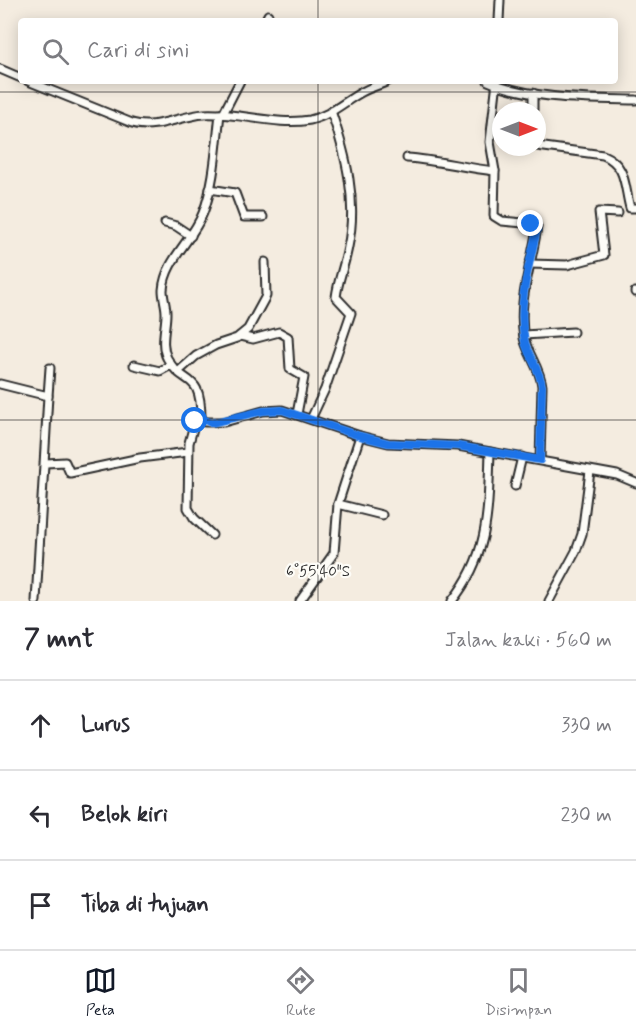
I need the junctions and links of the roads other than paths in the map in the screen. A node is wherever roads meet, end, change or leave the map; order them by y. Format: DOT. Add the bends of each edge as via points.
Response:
graph roads {
  1 [pos="500,0"];
  2 [pos="500,18"];
  3 [pos="0,69"];
  4 [pos="18,77"];
  5 [pos="36,84"];
  6 [pos="238,84"];
  7 [pos="381,84"];
  8 [pos="498,84"];
  9 [pos="502,84"];
  10 [pos="533,93"];
  11 [pos="636,100"];
  12 [pos="533,102"];
  13 [pos="331,111"];
  14 [pos="221,114"];
  15 [pos="546,147"];
  16 [pos="407,158"];
  17 [pos="495,171"];
  18 [pos="210,189"];
  19 [pos="636,208"];
  20 [pos="618,213"];
  21 [pos="263,217"];
  22 [pos="165,223"];
  23 [pos="191,236"];
  24 [pos="265,262"];
  25 [pos="529,264"];
  26 [pos="573,332"];
  27 [pos="524,335"];
  28 [pos="240,336"];
  29 [pos="134,365"];
  30 [pos="171,365"];
  31 [pos="50,368"];
  32 [pos="179,371"];
  33 [pos="0,384"];
  34 [pos="48,396"];
  35 [pos="297,414"];
  36 [pos="201,418"];
  37 [pos="310,419"];
  38 [pos="360,436"];
  39 [pos="188,452"];
  40 [pos="490,452"];
  41 [pos="522,457"];
  42 [pos="540,460"];
  43 [pos="46,463"];
  44 [pos="590,471"];
  45 [pos="636,483"];
  46 [pos="515,486"];
  47 [pos="338,504"];
  48 [pos="382,515"];
  49 [pos="212,535"];
  50 [pos="36,601"];
  51 [pos="300,601"];
  52 [pos="452,601"];
  53 [pos="549,601"];
  1 -- 2 [label="street"];
  3 -- 4 [label="street"];
  5 -- 14 [label="street" via="141,126"];
  6 -- 14 [label="street"];
  7 -- 13 [label="street"];
  8 -- 17 [label="street" via="490,142"];
  9 -- 10 [label="street"];
  10 -- 11 [label="street"];
  10 -- 12 [label="street"];
  13 -- 14 [label="street" via="296,121"];
  13 -- 37 [label="street" via="344,149 352,215 336,297 351,313 325,389"];
  14 -- 18 [label="street"];
  15 -- 19 [label="street" via="613,159 622,167 630,208"];
  16 -- 17 [label="street"];
  17 -- 25 [label="street" via="494,216 502,221 537,225"];
  18 -- 21 [label="street" via="235,193 244,217"];
  18 -- 23 [label="street"];
  20 -- 25 [label="street" via="599,212 604,255 567,265"];
  22 -- 23 [label="street"];
  23 -- 30 [label="street" via="171,265 163,291 164,350"];
  24 -- 28 [label="street" via="266,296"];
  25 -- 27 [label="street" via="523,297"];
  26 -- 27 [label="street"];
  27 -- 42 [label="street" via="542,386"];
  28 -- 32 [label="street" via="196,356"];
  28 -- 35 [label="street" via="253,339 279,332 288,337 290,369 304,377"];
  29 -- 30 [label="street" via="160,371"];
  30 -- 32 [label="street"];
  31 -- 34 [label="street"];
  32 -- 36 [label="street" via="198,390"];
  33 -- 34 [label="street"];
  34 -- 43 [label="street"];
  35 -- 36 [label="street" via="272,410 211,423"];
  35 -- 37 [label="street"];
  36 -- 39 [label="street" via="195,421"];
  37 -- 38 [label="street"];
  38 -- 40 [label="street" via="404,445 458,446"];
  38 -- 47 [label="street"];
  39 -- 43 [label="street" via="70,473 65,462"];
  39 -- 49 [label="street" via="188,507"];
  40 -- 41 [label="street"];
  40 -- 52 [label="street" via="481,550"];
  41 -- 42 [label="street"];
  41 -- 46 [label="street"];
  42 -- 44 [label="street"];
  43 -- 50 [label="street"];
  44 -- 45 [label="street" via="617,474"];
  44 -- 53 [label="street" via="582,534"];
  47 -- 48 [label="street"];
  47 -- 51 [label="street" via="334,553"];
}
